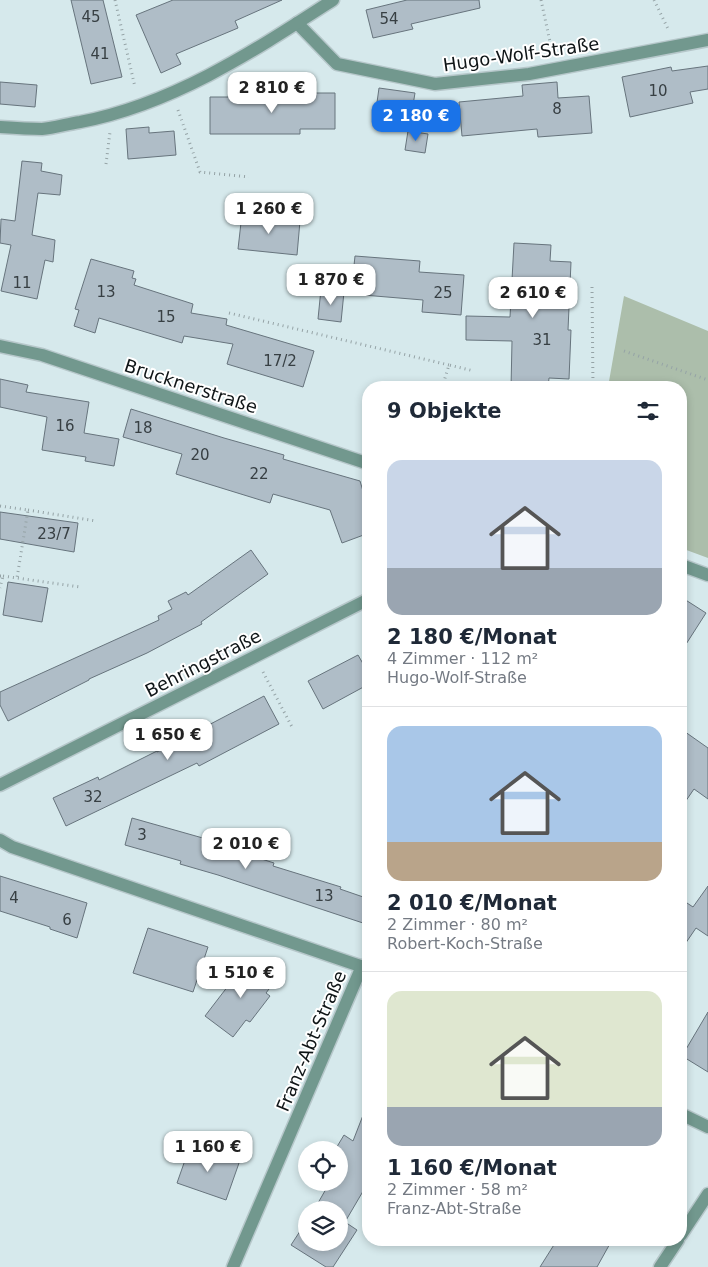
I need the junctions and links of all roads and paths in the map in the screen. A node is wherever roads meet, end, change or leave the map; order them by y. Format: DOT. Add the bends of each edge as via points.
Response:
graph roads {
  1 [pos="114,0"];
  2 [pos="333,0"];
  3 [pos="541,0"];
  4 [pos="654,0"];
  5 [pos="297,23"];
  6 [pos="708,40"];
  7 [pos="677,46"];
  8 [pos="556,69"];
  9 [pos="171,93"];
  10 [pos="140,106"];
  11 [pos="113,114"];
  12 [pos="0,127"];
  13 [pos="106,164"];
  14 [pos="249,177"];
  15 [pos="592,287"];
  16 [pos="229,313"];
  17 [pos="0,346"];
  18 [pos="624,351"];
  19 [pos="449,366"];
  20 [pos="474,371"];
  21 [pos="708,380"];
  22 [pos="444,381"];
  23 [pos="593,381"];
  24 [pos="362,462"];
  25 [pos="0,506"];
  26 [pos="28,510"];
  27 [pos="96,521"];
  28 [pos="687,567"];
  29 [pos="708,575"];
  30 [pos="1,576"];
  31 [pos="17,578"];
  32 [pos="80,587"];
  33 [pos="0,588"];
  34 [pos="362,602"];
  35 [pos="255,656"];
  36 [pos="292,727"];
  37 [pos="0,785"];
  38 [pos="0,840"];
  39 [pos="362,966"];
  40 [pos="362,974"];
  41 [pos="687,1117"];
  42 [pos="708,1127"];
  43 [pos="708,1194"];
  44 [pos="687,1226"];
  45 [pos="674,1246"];
  46 [pos="233,1267"];
  47 [pos="660,1267"];
  1 -- 10 [label="path"];
  2 -- 5 [label="street"];
  3 -- 8 [label="path"];
  4 -- 7 [label="path"];
  5 -- 8 [label="street, Hugo-Wolf-Straße" via="337,64 434,84"];
  5 -- 9 [label="street" via="234,62"];
  6 -- 7 [label="street, Hugo-Wolf-Straße"];
  7 -- 8 [label="street, Hugo-Wolf-Straße"];
  9 -- 10 [label="street"];
  9 -- 14 [label="path" via="200,172"];
  10 -- 11 [label="street"];
  11 -- 12 [label="street" via="43,129"];
  11 -- 13 [label="path"];
  15 -- 23 [label="path"];
  16 -- 19 [label="path"];
  17 -- 24 [label="street, Brucknerstraße" via="42,355"];
  18 -- 21 [label="path"];
  19 -- 20 [label="path"];
  19 -- 22 [label="path"];
  25 -- 26 [label="path"];
  26 -- 27 [label="path"];
  26 -- 31 [label="path"];
  28 -- 29 [label="street"];
  30 -- 31 [label="path"];
  30 -- 33 [label="path"];
  31 -- 32 [label="path"];
  34 -- 35 [label="street, Behringstraße"];
  35 -- 36 [label="path"];
  35 -- 37 [label="street, Behringstraße"];
  38 -- 39 [label="street" via="12,847"];
  40 -- 46 [label="street, Franz-Abt-Straße"];
  41 -- 42 [label="street"];
  43 -- 44 [label="street"];
  45 -- 47 [label="street"];
}
